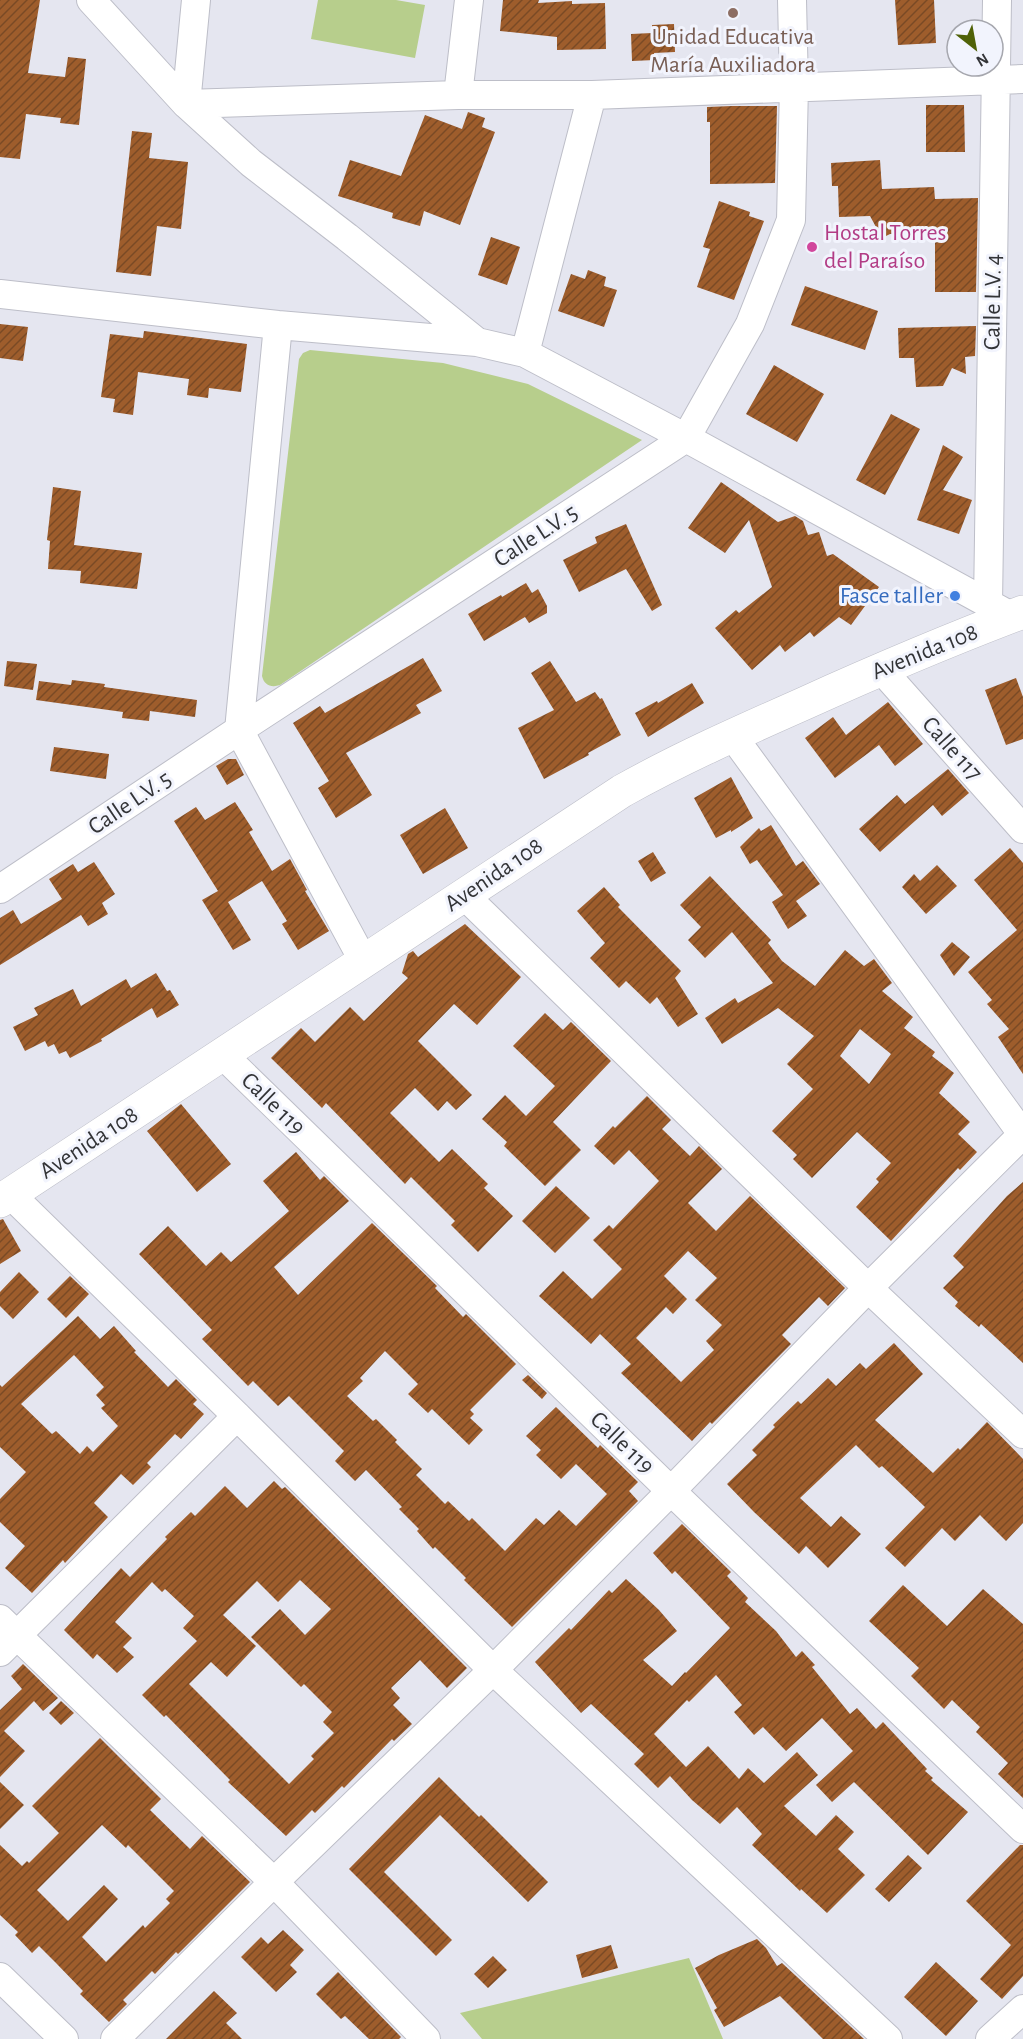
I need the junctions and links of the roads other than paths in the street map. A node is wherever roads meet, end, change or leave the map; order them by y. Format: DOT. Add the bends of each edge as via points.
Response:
graph roads {
  1 [pos="91,0"];
  2 [pos="196,0"];
  3 [pos="469,0"];
  4 [pos="792,0"];
  5 [pos="997,0"];
  6 [pos="1010,79"];
  7 [pos="794,86"];
  8 [pos="458,95"];
  9 [pos="592,95"];
  10 [pos="186,104"];
  11 [pos="0,294"];
  12 [pos="278,325"];
  13 [pos="477,342"];
  14 [pos="525,352"];
  15 [pos="686,438"];
  16 [pos="1007,611"];
  17 [pos="881,669"];
  18 [pos="239,730"];
  19 [pos="732,735"];
  20 [pos="1023,829"];
  21 [pos="0,889"];
  22 [pos="464,895"];
  23 [pos="364,962"];
  24 [pos="223,1055"];
  25 [pos="1023,1134"];
  26 [pos="5,1198"];
  27 [pos="868,1288"];
  28 [pos="237,1416"];
  29 [pos="1023,1434"];
  30 [pos="671,1491"];
  31 [pos="6,1636"];
  32 [pos="493,1671"];
  33 [pos="1023,1829"];
  34 [pos="274,1882"];
  35 [pos="0,1977"];
  36 [pos="1023,2008"];
  37 [pos="64,2039"];
  38 [pos="115,2039"];
  39 [pos="426,2039"];
  40 [pos="888,2039"];
  41 [pos="990,2039"];
  1 -- 10 [label="street"];
  2 -- 10 [label="street"];
  3 -- 8 [label="street"];
  4 -- 7 [label="street, Calle L.V. 5"];
  5 -- 6 [label="street, Calle L.V. 4"];
  6 -- 7 [label="street"];
  6 -- 16 [label="street, Calle L.V. 4"];
  7 -- 9 [label="street"];
  7 -- 15 [label="street, Calle L.V. 5" via="791,220 750,324"];
  8 -- 9 [label="street"];
  8 -- 10 [label="street"];
  9 -- 14 [label="street"];
  10 -- 13 [label="street" via="251,163"];
  11 -- 12 [label="street"];
  12 -- 13 [label="street"];
  12 -- 18 [label="street"];
  13 -- 14 [label="street"];
  14 -- 15 [label="street"];
  15 -- 16 [label="street"];
  15 -- 18 [label="street, Calle L.V. 5"];
  16 -- 17 [label="street, Avenida 108"];
  17 -- 19 [label="street, Avenida 108"];
  17 -- 20 [label="street, Calle 117"];
  18 -- 21 [label="street, Calle L.V. 5"];
  18 -- 23 [label="street"];
  19 -- 22 [label="street, Avenida 108" via="622,791"];
  19 -- 25 [label="street"];
  22 -- 23 [label="street, Avenida 108"];
  22 -- 27 [label="street"];
  23 -- 24 [label="street, Avenida 108"];
  24 -- 26 [label="street, Avenida 108"];
  24 -- 30 [label="street, Calle 119"];
  25 -- 27 [label="street"];
  26 -- 28 [label="street"];
  27 -- 29 [label="street"];
  27 -- 30 [label="street"];
  28 -- 31 [label="street"];
  28 -- 32 [label="street"];
  30 -- 32 [label="street"];
  30 -- 33 [label="street, Calle 119"];
  31 -- 34 [label="street"];
  32 -- 34 [label="street"];
  32 -- 40 [label="street"];
  34 -- 38 [label="street"];
  34 -- 39 [label="street"];
  35 -- 37 [label="street"];
  36 -- 41 [label="street"];
}
